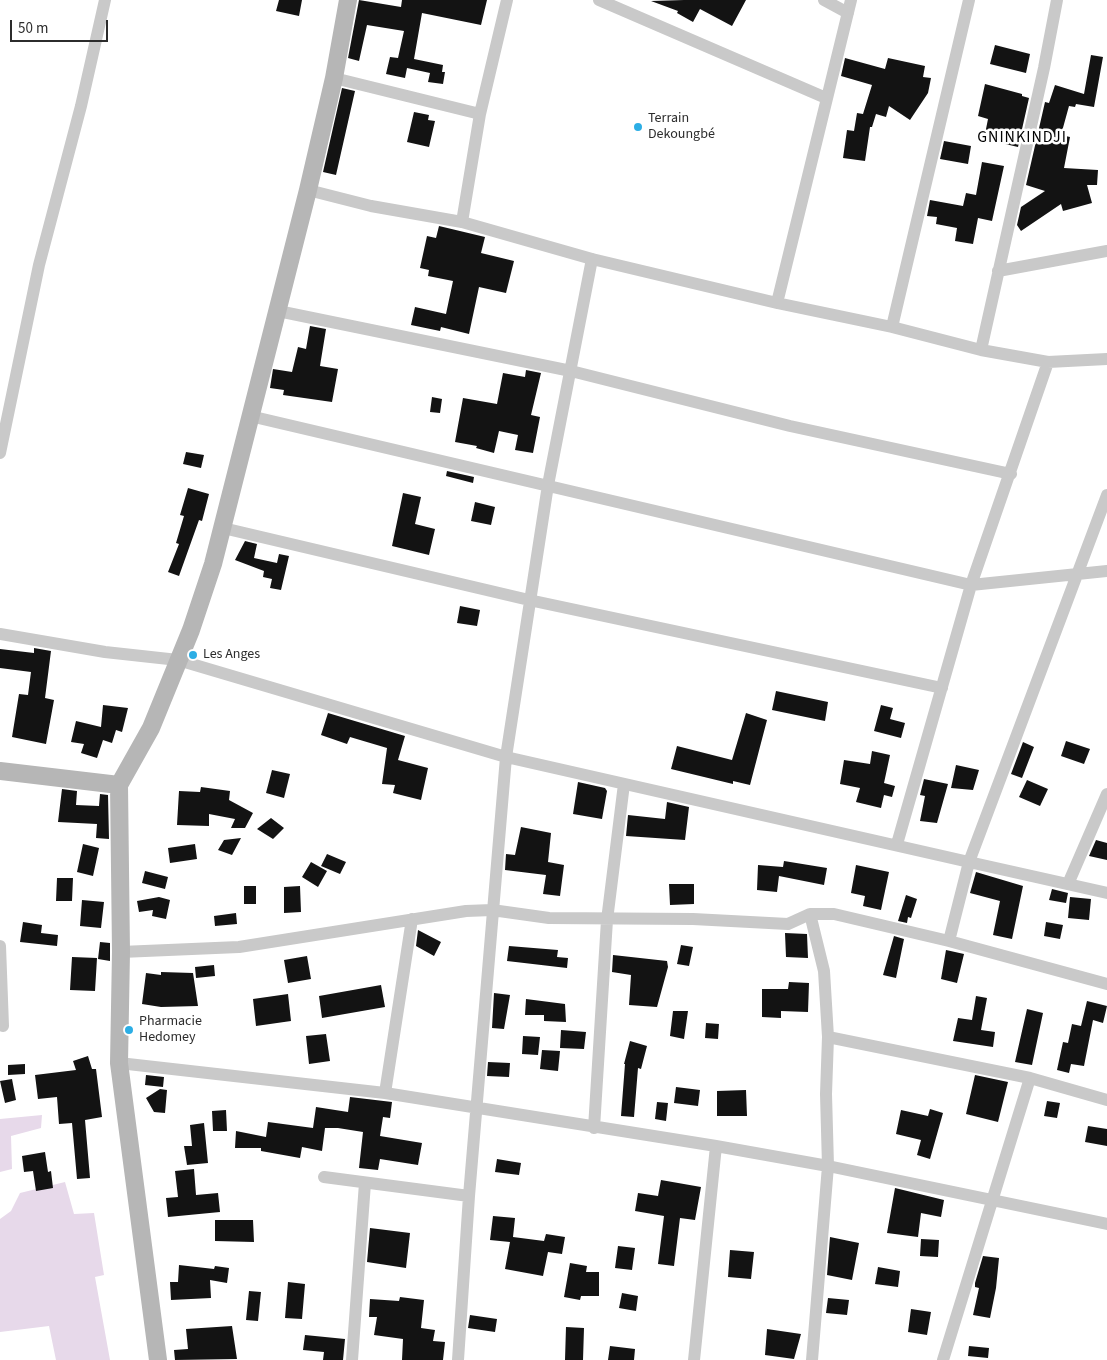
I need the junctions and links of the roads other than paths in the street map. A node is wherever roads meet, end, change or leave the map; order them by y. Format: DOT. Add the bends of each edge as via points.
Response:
graph roads {
  1 [pos="105,0"];
  2 [pos="348,0"];
  3 [pos="507,0"];
  4 [pos="599,0"];
  5 [pos="824,0"];
  6 [pos="851,0"];
  7 [pos="969,0"];
  8 [pos="1057,0"];
  9 [pos="848,13"];
  10 [pos="334,78"];
  11 [pos="826,98"];
  12 [pos="480,114"];
  13 [pos="308,190"];
  14 [pos="462,222"];
  15 [pos="1107,251"];
  16 [pos="592,259"];
  17 [pos="998,271"];
  18 [pos="777,303"];
  19 [pos="278,311"];
  20 [pos="892,327"];
  21 [pos="981,350"];
  22 [pos="1107,359"];
  23 [pos="1048,362"];
  24 [pos="571,371"];
  25 [pos="250,416"];
  26 [pos="0,453"];
  27 [pos="1011,474"];
  28 [pos="548,485"];
  29 [pos="1107,495"];
  30 [pos="223,528"];
  31 [pos="1107,571"];
  32 [pos="1079,574"];
  33 [pos="971,585"];
  34 [pos="529,600"];
  35 [pos="0,634"];
  36 [pos="178,660"];
  37 [pos="942,688"];
  38 [pos="506,757"];
  39 [pos="0,771"];
  40 [pos="624,784"];
  41 [pos="119,785"];
  42 [pos="1107,794"];
  43 [pos="1102,820"];
  44 [pos="897,844"];
  45 [pos="969,862"];
  46 [pos="1068,884"];
  47 [pos="1107,893"];
  48 [pos="492,910"];
  49 [pos="810,914"];
  50 [pos="412,919"];
  51 [pos="607,920"];
  52 [pos="950,941"];
  53 [pos="0,946"];
  54 [pos="121,952"];
  55 [pos="1107,984"];
  56 [pos="3,1026"];
  57 [pos="828,1037"];
  58 [pos="119,1063"];
  59 [pos="1030,1078"];
  60 [pos="385,1093"];
  61 [pos="1107,1100"];
  62 [pos="477,1108"];
  63 [pos="594,1128"];
  64 [pos="716,1146"];
  65 [pos="828,1166"];
  66 [pos="324,1176"];
  67 [pos="365,1183"];
  68 [pos="469,1196"];
  69 [pos="992,1200"];
  70 [pos="1107,1224"];
  71 [pos="158,1360"];
  72 [pos="352,1360"];
  73 [pos="458,1360"];
  74 [pos="694,1360"];
  75 [pos="812,1360"];
  76 [pos="943,1360"];
  1 -- 26 [label="street" via="39,265"];
  2 -- 10 [label="street"];
  3 -- 12 [label="street"];
  4 -- 11 [label="street"];
  5 -- 9 [label="street"];
  6 -- 9 [label="street"];
  7 -- 20 [label="street"];
  8 -- 17 [label="street"];
  9 -- 11 [label="street"];
  10 -- 12 [label="street"];
  10 -- 13 [label="street"];
  11 -- 18 [label="street"];
  12 -- 14 [label="street"];
  13 -- 14 [label="street" via="371,206"];
  13 -- 19 [label="street"];
  14 -- 16 [label="street"];
  15 -- 17 [label="street"];
  16 -- 18 [label="street"];
  16 -- 24 [label="street"];
  17 -- 21 [label="street"];
  18 -- 20 [label="street"];
  19 -- 24 [label="street"];
  19 -- 25 [label="street"];
  20 -- 21 [label="street"];
  21 -- 23 [label="street"];
  22 -- 23 [label="street"];
  23 -- 27 [label="street"];
  24 -- 27 [label="street" via="790,426"];
  24 -- 28 [label="street"];
  25 -- 28 [label="street"];
  25 -- 30 [label="street"];
  27 -- 33 [label="street"];
  28 -- 33 [label="street"];
  28 -- 34 [label="street"];
  29 -- 32 [label="street"];
  30 -- 34 [label="street"];
  30 -- 36 [label="street" via="203,596"];
  31 -- 32 [label="street"];
  32 -- 33 [label="street"];
  32 -- 45 [label="street"];
  33 -- 37 [label="street"];
  34 -- 37 [label="street"];
  34 -- 38 [label="street"];
  35 -- 36 [label="street" via="104,652"];
  36 -- 38 [label="street"];
  36 -- 41 [label="street" via="151,728"];
  37 -- 44 [label="street"];
  38 -- 40 [label="street"];
  38 -- 48 [label="street"];
  39 -- 41 [label="street"];
  40 -- 44 [label="street"];
  40 -- 51 [label="street"];
  41 -- 54 [label="street"];
  42 -- 43 [label="street"];
  43 -- 46 [label="street"];
  44 -- 45 [label="street"];
  45 -- 46 [label="street"];
  45 -- 52 [label="street"];
  46 -- 47 [label="street"];
  48 -- 50 [label="street"];
  48 -- 51 [label="street" via="550,918"];
  48 -- 62 [label="street"];
  49 -- 51 [label="street" via="788,924 693,919"];
  49 -- 52 [label="street" via="834,914"];
  49 -- 57 [label="street" via="824,971"];
  50 -- 54 [label="street" via="239,947"];
  50 -- 60 [label="street"];
  51 -- 63 [label="street"];
  52 -- 55 [label="street"];
  53 -- 56 [label="street"];
  54 -- 58 [label="street"];
  57 -- 59 [label="street"];
  57 -- 65 [label="street"];
  58 -- 60 [label="street"];
  58 -- 71 [label="street"];
  59 -- 61 [label="street"];
  59 -- 69 [label="street"];
  60 -- 62 [label="street"];
  62 -- 63 [label="street"];
  62 -- 68 [label="street"];
  63 -- 64 [label="street"];
  64 -- 65 [label="street"];
  64 -- 74 [label="street"];
  65 -- 69 [label="street"];
  65 -- 75 [label="street"];
  66 -- 67 [label="street"];
  67 -- 68 [label="street"];
  67 -- 72 [label="street"];
  68 -- 73 [label="street"];
  69 -- 70 [label="street"];
  69 -- 76 [label="street"];
}
